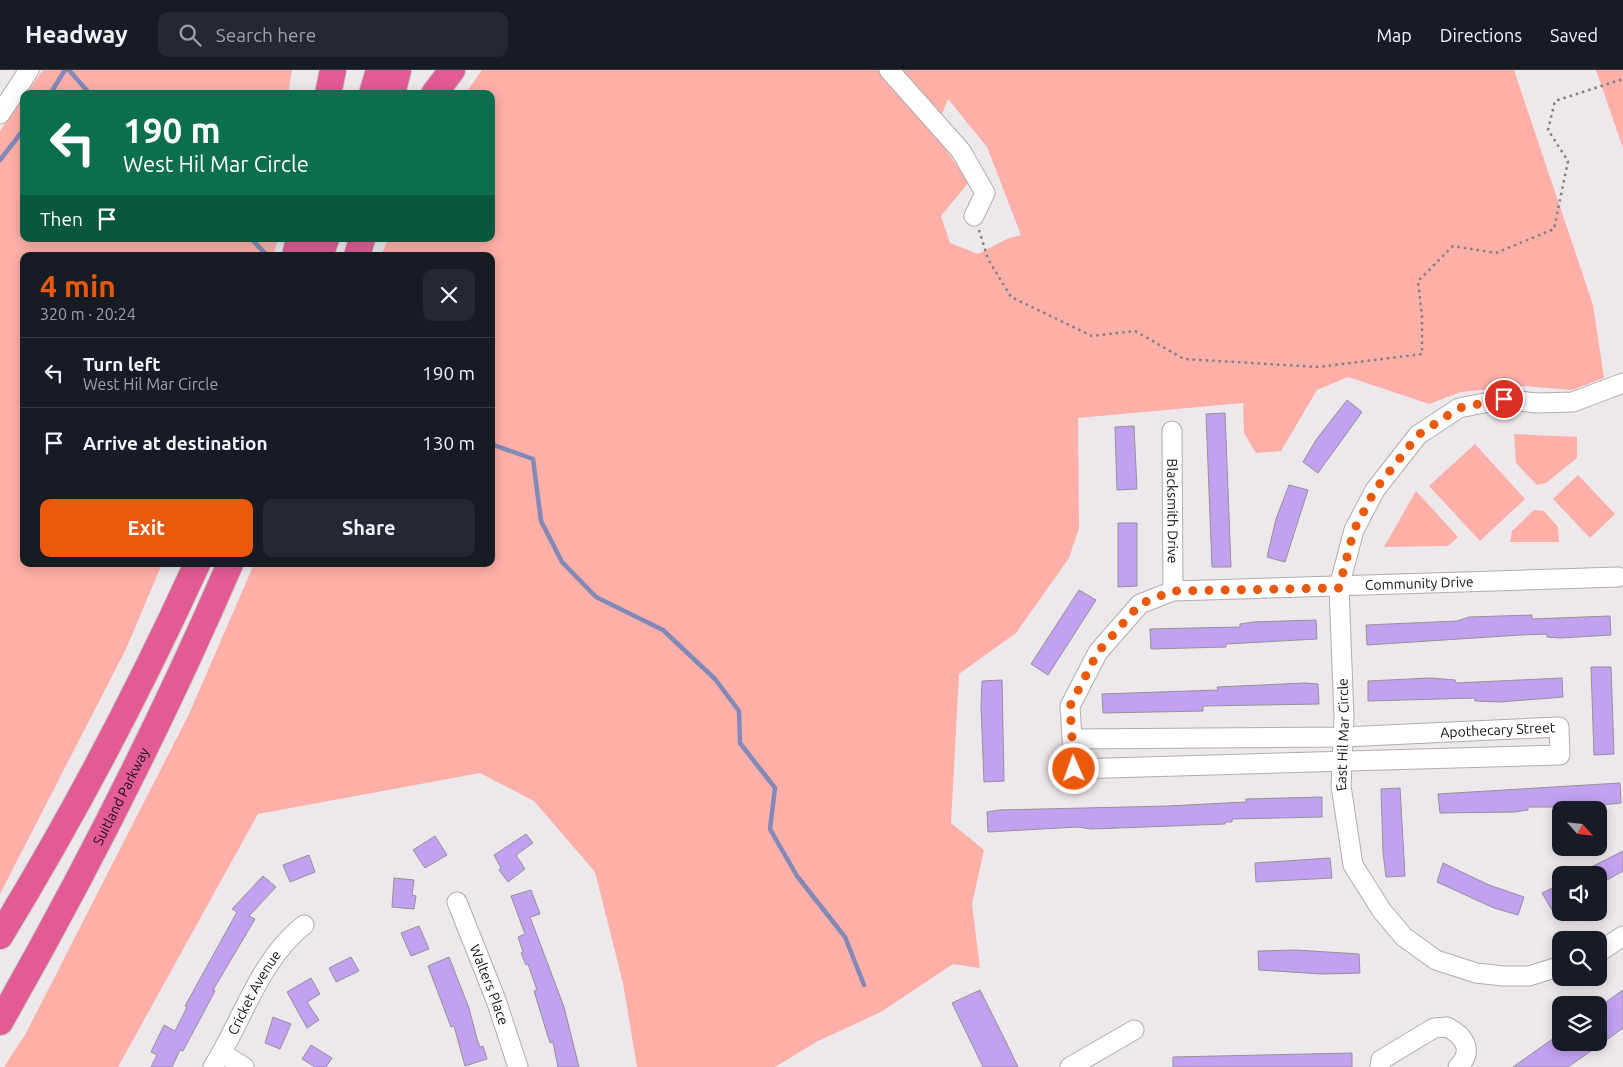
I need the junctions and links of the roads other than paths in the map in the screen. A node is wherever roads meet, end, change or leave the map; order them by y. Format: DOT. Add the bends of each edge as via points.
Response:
graph roads {
  1 [pos="29,70"];
  2 [pos="333,70"];
  3 [pos="379,70"];
  4 [pos="398,70"];
  5 [pos="452,70"];
  6 [pos="890,70"];
  7 [pos="329,90"];
  8 [pos="373,90"];
  9 [pos="393,90"];
  10 [pos="437,90"];
  11 [pos="0,114"];
  12 [pos="974,216"];
  13 [pos="1623,382"];
  14 [pos="1172,431"];
  15 [pos="196,567"];
  16 [pos="229,567"];
  17 [pos="1618,577"];
  18 [pos="1339,588"];
  19 [pos="1173,591"];
  20 [pos="1343,737"];
  21 [pos="1073,739"];
  22 [pos="1343,762"];
  23 [pos="1074,769"];
  24 [pos="457,902"];
  25 [pos="304,925"];
  26 [pos="0,936"];
  27 [pos="1623,936"];
  28 [pos="1607,947"];
  29 [pos="1552,969"];
  30 [pos="0,1022"];
  31 [pos="1134,1030"];
  32 [pos="217,1060"];
  33 [pos="244,1067"];
  34 [pos="518,1067"];
  35 [pos="1070,1067"];
  36 [pos="1380,1067"];
  37 [pos="1458,1067"];
  1 -- 11 [label="street"];
  2 -- 7 [label="highway"];
  3 -- 8 [label="highway"];
  4 -- 9 [label="highway"];
  5 -- 10 [label="highway"];
  6 -- 12 [label="street" via="961,151 984,193"];
  13 -- 18 [label="street, East Hil Mar Circle" via="1573,402 1504,399 1459,408 1418,435 1375,490 1358,522"];
  14 -- 19 [label="street, Blacksmith Drive"];
  15 -- 26 [label="highway" via="120,723"];
  16 -- 30 [label="highway, Suitland Parkway" via="128,785"];
  17 -- 18 [label="street, Community Drive" via="1449,581"];
  18 -- 19 [label="street, Community Drive"];
  18 -- 20 [label="street, East Hil Mar Circle"];
  19 -- 21 [label="street, Community Drive" via="1140,604 1098,652 1070,706"];
  20 -- 21 [label="street, Apothecary Street"];
  20 -- 22 [label="street, East Hil Mar Circle"];
  20 -- 22 [label="street, Apothecary Street" via="1559,727 1560,755"];
  21 -- 23 [label="street, Community Drive"];
  22 -- 23 [label="street, Apothecary Street"];
  22 -- 29 [label="street, East Hil Mar Circle" via="1341,786 1353,865 1382,911 1404,937 1436,960 1476,972 1529,976"];
  24 -- 34 [label="street, Walters Place" via="496,1000"];
  25 -- 32 [label="street, Cricket Avenue" via="287,938 273,958"];
  27 -- 28 [label="street"];
  31 -- 35 [label="street"];
  32 -- 33 [label="street"];
  36 -- 37 [label="street" via="1381,1060 1434,1028 1447,1027 1464,1038 1468,1050"];
}
